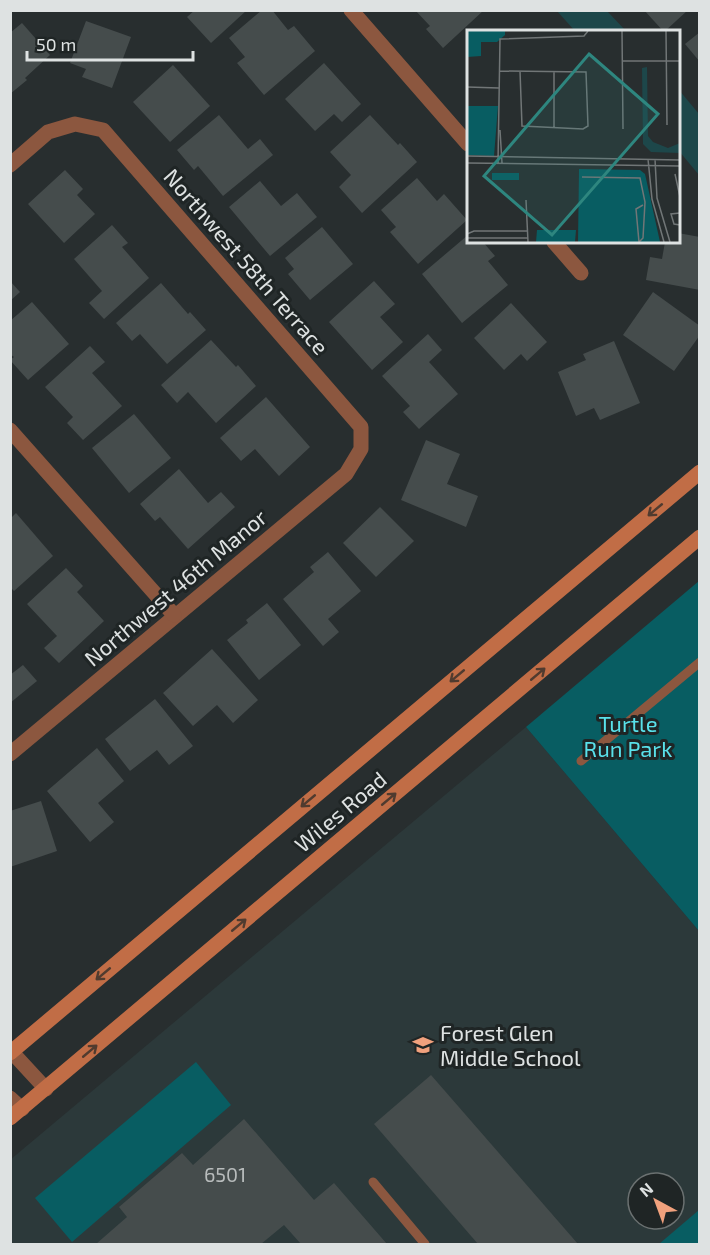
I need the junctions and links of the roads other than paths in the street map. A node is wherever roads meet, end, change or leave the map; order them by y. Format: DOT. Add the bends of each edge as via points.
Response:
graph roads {
  1 [pos="351,10"];
  2 [pos="467,143"];
  3 [pos="10,165"];
  4 [pos="555,243"];
  5 [pos="581,273"];
  6 [pos="10,429"];
  7 [pos="361,449"];
  8 [pos="699,472"];
  9 [pos="699,537"];
  10 [pos="174,615"];
  11 [pos="699,662"];
  12 [pos="10,754"];
  13 [pos="581,761"];
  14 [pos="11,1051"];
  15 [pos="46,1089"];
  16 [pos="10,1098"];
  17 [pos="16,1114"];
  18 [pos="373,1182"];
  19 [pos="425,1245"];
  1 -- 2 [label="street"];
  3 -- 7 [label="street, Northwest 58th Terrace" via="48,132 75,124 103,130 361,427"];
  4 -- 5 [label="street"];
  6 -- 10 [label="street"];
  7 -- 10 [label="street, Northwest 46th Manor" via="346,474"];
  8 -- 14 [label="main road, Wiles Road, one-way"];
  15 -- 9 [label="main road, Wiles Road, one-way"];
  10 -- 12 [label="street, Northwest 46th Manor"];
  11 -- 13 [label="lane"];
  14 -- 15 [label="street"];
  15 -- 17 [label="main road, Wiles Road"];
  16 -- 17 [label="street"];
  18 -- 19 [label="lane"];
}
